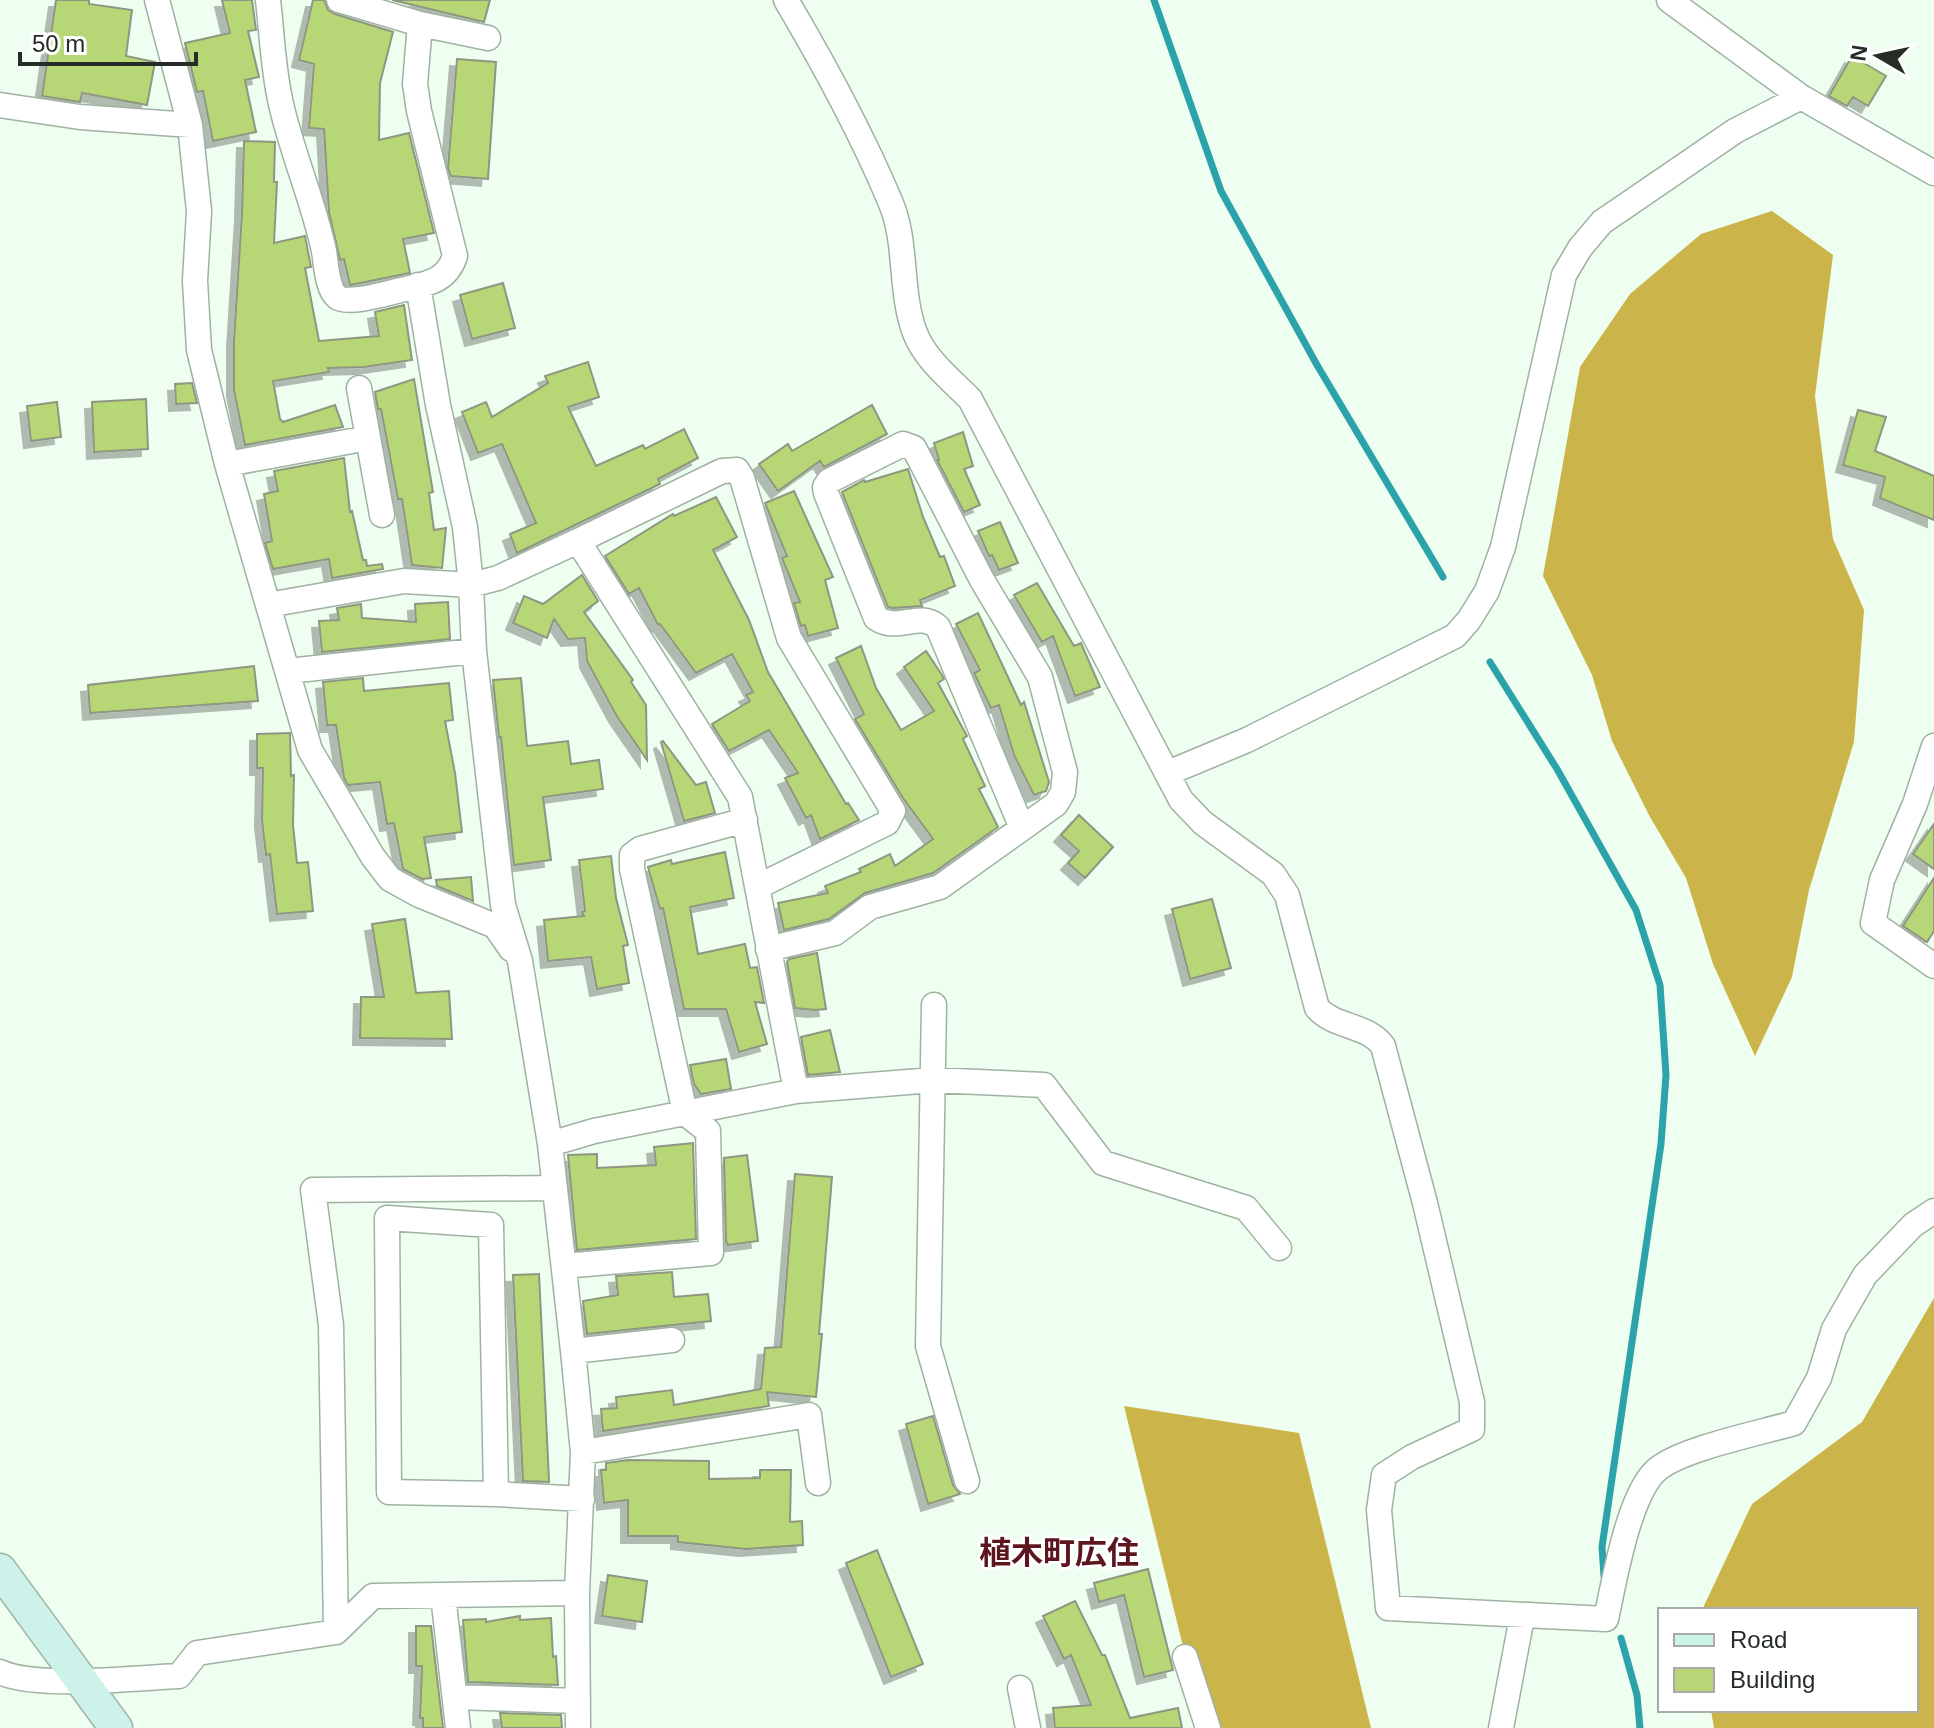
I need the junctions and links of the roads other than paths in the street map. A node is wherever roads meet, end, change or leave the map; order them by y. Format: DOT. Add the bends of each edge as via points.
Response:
graph roads {
  1 [pos="157,0"];
  2 [pos="268,0"];
  3 [pos="339,0"];
  4 [pos="786,0"];
  5 [pos="1669,0"];
  6 [pos="420,24"];
  7 [pos="488,38"];
  8 [pos="1801,97"];
  9 [pos="0,105"];
  10 [pos="190,125"];
  11 [pos="1934,173"];
  12 [pos="418,285"];
  13 [pos="359,388"];
  14 [pos="368,438"];
  15 [pos="227,464"];
  16 [pos="382,515"];
  17 [pos="578,541"];
  18 [pos="471,585"];
  19 [pos="268,605"];
  20 [pos="474,651"];
  21 [pos="288,671"];
  22 [pos="1934,746"];
  23 [pos="1168,773"];
  24 [pos="745,820"];
  25 [pos="1022,828"];
  26 [pos="757,887"];
  27 [pos="768,949"];
  28 [pos="520,961"];
  29 [pos="1934,966"];
  30 [pos="934,1005"];
  31 [pos="933,1080"];
  32 [pos="796,1091"];
  33 [pos="685,1113"];
  34 [pos="550,1144"];
  35 [pos="555,1188"];
  36 [pos="1934,1211"];
  37 [pos="1279,1248"];
  38 [pos="564,1266"];
  39 [pos="672,1340"];
  40 [pos="573,1351"];
  41 [pos="583,1452"];
  42 [pos="967,1481"];
  43 [pos="818,1483"];
  44 [pos="496,1494"];
  45 [pos="582,1499"];
  46 [pos="0,1570"];
  47 [pos="577,1593"];
  48 [pos="443,1595"];
  49 [pos="1522,1617"];
  50 [pos="336,1632"];
  51 [pos="1185,1657"];
  52 [pos="0,1672"];
  53 [pos="82,1681"];
  54 [pos="1020,1688"];
  55 [pos="455,1697"];
  56 [pos="578,1701"];
  57 [pos="116,1728"];
  58 [pos="458,1728"];
  59 [pos="578,1728"];
  60 [pos="1028,1728"];
  61 [pos="1208,1728"];
  62 [pos="1501,1728"];
  1 -- 10 [label="street"];
  2 -- 12 [label="street" via="281,106 319,225 335,296 350,300"];
  3 -- 6 [label="street"];
  4 -- 23 [label="street" via="846,102 892,204 915,334 926,354 970,399"];
  5 -- 8 [label="street"];
  6 -- 7 [label="street"];
  6 -- 12 [label="street" via="417,98 455,256 443,278"];
  8 -- 11 [label="street"];
  8 -- 23 [label="street" via="1735,131 1602,222 1580,248 1564,275 1503,547 1487,591 1455,636 1247,740"];
  9 -- 10 [label="street"];
  10 -- 15 [label="street" via="199,211 199,350"];
  12 -- 18 [label="street" via="465,527"];
  13 -- 14 [label="street"];
  14 -- 15 [label="street"];
  14 -- 16 [label="street"];
  15 -- 19 [label="street"];
  17 -- 18 [label="street"];
  17 -- 24 [label="street" via="740,797"];
  17 -- 26 [label="street" via="722,471 737,470 742,478 789,638 893,811 887,823"];
  18 -- 19 [label="street" via="404,581"];
  18 -- 20 [label="street"];
  19 -- 21 [label="street"];
  20 -- 21 [label="street"];
  20 -- 28 [label="street" via="503,905"];
  21 -- 28 [label="street" via="310,750 390,879 495,926"];
  22 -- 29 [label="street" via="1882,880 1873,923"];
  23 -- 49 [label="street" via="1181,800 1203,823 1273,874 1287,895 1317,1008 1327,1019 1375,1035 1383,1046 1421,1188 1472,1402 1472,1429 1384,1475 1379,1510 1388,1608"];
  24 -- 26 [label="street"];
  24 -- 33 [label="street" via="632,855"];
  25 -- 25 [label="street" via="1056,804 1063,792 1065,772 1040,677 982,580 914,448 903,444 829,481 826,493 876,618 893,625 916,620 938,627"];
  25 -- 27 [label="street" via="940,887 870,907 835,933"];
  26 -- 27 [label="street"];
  27 -- 32 [label="street"];
  28 -- 34 [label="street"];
  30 -- 31 [label="street"];
  31 -- 32 [label="street"];
  31 -- 37 [label="street" via="1044,1085 1103,1163 1246,1208"];
  31 -- 42 [label="street" via="928,1346"];
  32 -- 33 [label="street"];
  33 -- 34 [label="street"];
  33 -- 38 [label="street" via="708,1131 711,1253"];
  34 -- 35 [label="street"];
  35 -- 38 [label="street"];
  35 -- 50 [label="street" via="313,1190 331,1325"];
  36 -- 49 [label="street" via="1913,1225 1865,1275 1834,1329 1819,1378 1794,1423 1679,1456 1649,1478 1625,1532 1606,1619"];
  38 -- 40 [label="street"];
  39 -- 40 [label="street"];
  40 -- 41 [label="street"];
  41 -- 43 [label="street" via="809,1415"];
  41 -- 45 [label="street"];
  44 -- 44 [label="street" via="389,1492 387,1218 491,1225"];
  44 -- 45 [label="street"];
  45 -- 47 [label="street"];
  46 -- 53 [label="street"];
  47 -- 48 [label="street"];
  47 -- 56 [label="street"];
  48 -- 50 [label="street" via="373,1596"];
  48 -- 55 [label="street"];
  49 -- 62 [label="street"];
  50 -- 53 [label="street" via="197,1653 179,1676"];
  51 -- 61 [label="street"];
  52 -- 53 [label="street"];
  53 -- 57 [label="street"];
  54 -- 60 [label="street"];
  55 -- 56 [label="street"];
  55 -- 58 [label="street"];
  56 -- 59 [label="street"];
}
